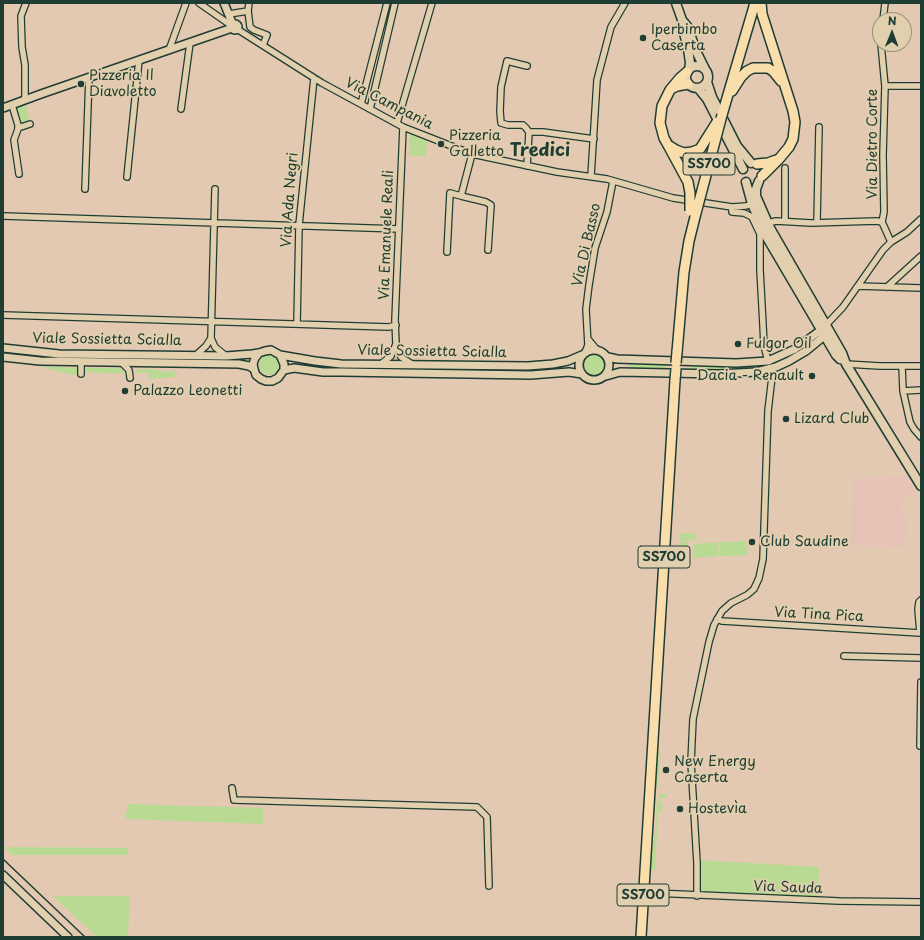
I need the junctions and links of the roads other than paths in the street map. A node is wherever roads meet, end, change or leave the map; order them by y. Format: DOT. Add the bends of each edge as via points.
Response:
graph roads {
  1 [pos="26,3"];
  2 [pos="186,3"];
  3 [pos="199,3"];
  4 [pos="224,3"];
  5 [pos="249,3"];
  6 [pos="387,3"];
  7 [pos="395,3"];
  8 [pos="432,3"];
  9 [pos="625,3"];
  10 [pos="676,3"];
  11 [pos="755,3"];
  12 [pos="761,3"];
  13 [pos="248,11"];
  14 [pos="229,14"];
  15 [pos="682,20"];
  16 [pos="234,27"];
  17 [pos="190,43"];
  18 [pos="263,45"];
  19 [pos="169,50"];
  20 [pos="883,52"];
  21 [pos="139,60"];
  22 [pos="527,66"];
  23 [pos="704,69"];
  24 [pos="688,71"];
  25 [pos="89,77"];
  26 [pos="314,78"];
  27 [pos="707,82"];
  28 [pos="688,84"];
  29 [pos="785,85"];
  30 [pos="885,86"];
  31 [pos="921,86"];
  32 [pos="698,88"];
  33 [pos="670,90"];
  34 [pos="25,99"];
  35 [pos="727,99"];
  36 [pos="361,104"];
  37 [pos="12,105"];
  38 [pos="3,108"];
  39 [pos="370,109"];
  40 [pos="181,110"];
  41 [pos="722,116"];
  42 [pos="397,123"];
  43 [pos="30,124"];
  44 [pos="819,126"];
  45 [pos="403,127"];
  46 [pos="18,128"];
  47 [pos="529,132"];
  48 [pos="594,139"];
  49 [pos="668,145"];
  50 [pos="472,154"];
  51 [pos="782,156"];
  52 [pos="754,164"];
  53 [pos="527,166"];
  54 [pos="785,168"];
  55 [pos="743,169"];
  56 [pos="19,174"];
  57 [pos="591,176"];
  58 [pos="128,178"];
  59 [pos="761,178"];
  60 [pos="613,181"];
  61 [pos="746,182"];
  62 [pos="85,189"];
  63 [pos="215,189"];
  64 [pos="461,196"];
  65 [pos="752,204"];
  66 [pos="732,207"];
  67 [pos="693,212"];
  68 [pos="3,216"];
  69 [pos="921,220"];
  70 [pos="785,222"];
  71 [pos="817,222"];
  72 [pos="882,222"];
  73 [pos="214,223"];
  74 [pos="768,223"];
  75 [pos="299,225"];
  76 [pos="399,229"];
  77 [pos="769,241"];
  78 [pos="891,242"];
  79 [pos="760,245"];
  80 [pos="488,250"];
  81 [pos="447,252"];
  82 [pos="921,256"];
  83 [pos="858,286"];
  84 [pos="887,287"];
  85 [pos="921,288"];
  86 [pos="3,315"];
  87 [pos="211,322"];
  88 [pos="297,324"];
  89 [pos="396,325"];
  90 [pos="826,330"];
  91 [pos="211,338"];
  92 [pos="588,339"];
  93 [pos="396,344"];
  94 [pos="3,348"];
  95 [pos="597,350"];
  96 [pos="259,354"];
  97 [pos="584,354"];
  98 [pos="196,355"];
  99 [pos="280,355"];
  100 [pos="226,356"];
  101 [pos="3,357"];
  102 [pos="608,357"];
  103 [pos="81,362"];
  104 [pos="845,362"];
  105 [pos="122,363"];
  106 [pos="138,363"];
  107 [pos="381,364"];
  108 [pos="412,364"];
  109 [pos="769,365"];
  110 [pos="902,366"];
  111 [pos="921,366"];
  112 [pos="254,370"];
  113 [pos="284,370"];
  114 [pos="81,373"];
  115 [pos="582,374"];
  116 [pos="606,376"];
  117 [pos="903,390"];
  118 [pos="921,390"];
  119 [pos="920,436"];
  120 [pos="921,486"];
  121 [pos="921,600"];
  122 [pos="717,619"];
  123 [pos="921,634"];
  124 [pos="844,656"];
  125 [pos="921,658"];
  126 [pos="921,682"];
  127 [pos="920,746"];
  128 [pos="232,788"];
  129 [pos="3,875"];
  130 [pos="489,886"];
  131 [pos="634,892"];
  132 [pos="697,896"];
  133 [pos="921,902"];
  134 [pos="68,937"];
  135 [pos="641,937"];
  1 -- 34 [label="street" via="21,16"];
  2 -- 19 [label="street"];
  3 -- 16 [label="street, Via Campania"];
  4 -- 14 [label="street"];
  5 -- 13 [label="street"];
  6 -- 36 [label="street"];
  7 -- 39 [label="street"];
  8 -- 42 [label="street"];
  9 -- 48 [label="street" via="611,27 597,80"];
  10 -- 15 [label="main road"];
  11 -- 35 [label="highway, SS700"];
  12 -- 29 [label="highway" via="762,14"];
  13 -- 14 [label="street"];
  13 -- 18 [label="street" via="250,27 267,35"];
  14 -- 16 [label="street"];
  15 -- 23 [label="main road" via="687,26"];
  15 -- 24 [label="main road" via="690,63"];
  16 -- 17 [label="street"];
  16 -- 18 [label="street, Via Campania"];
  17 -- 19 [label="street"];
  17 -- 40 [label="street"];
  18 -- 26 [label="street, Via Campania"];
  19 -- 21 [label="street"];
  20 -- 30 [label="street, Via Dietro Corte"];
  21 -- 25 [label="street"];
  21 -- 58 [label="street"];
  22 -- 47 [label="street" via="507,61 501,86 500,111 501,123 523,125"];
  23 -- 24 [label="main road" via="696,66"];
  23 -- 27 [label="main road" via="708,75"];
  24 -- 28 [label="main road"];
  24 -- 33 [label="highway"];
  25 -- 34 [label="street"];
  25 -- 62 [label="street"];
  26 -- 36 [label="street, Via Campania"];
  26 -- 75 [label="street, Via Ada Negri"];
  27 -- 32 [label="main road"];
  27 -- 52 [label="main road" via="712,98 737,146"];
  28 -- 32 [label="main road"];
  28 -- 33 [label="highway"];
  29 -- 35 [label="highway, SS700" via="768,68 753,68 747,71"];
  29 -- 51 [label="highway, SS700" via="795,122 793,139"];
  30 -- 31 [label="street"];
  30 -- 72 [label="street, Via Dietro Corte"];
  32 -- 55 [label="main road"];
  33 -- 49 [label="highway, SS700" via="665,97 661,115 662,130"];
  34 -- 37 [label="street"];
  35 -- 41 [label="highway, SS700"];
  36 -- 39 [label="street, Via Campania"];
  37 -- 38 [label="street"];
  37 -- 46 [label="street"];
  39 -- 42 [label="street, Via Campania"];
  41 -- 49 [label="highway, SS700, bridge" via="700,149 684,153"];
  41 -- 67 [label="highway, SS700, bridge"];
  42 -- 45 [label="street, Via Campania"];
  43 -- 46 [label="street"];
  44 -- 71 [label="street"];
  45 -- 50 [label="street, Via Campania"];
  45 -- 76 [label="street, Via Emanuele Reali"];
  46 -- 56 [label="street" via="14,140"];
  47 -- 48 [label="street"];
  47 -- 53 [label="street"];
  48 -- 57 [label="street"];
  49 -- 67 [label="highway, SS700, bridge" via="688,182"];
  50 -- 53 [label="street, Via Campania"];
  50 -- 64 [label="street"];
  51 -- 52 [label="highway" via="768,163"];
  51 -- 59 [label="highway, SS700"];
  52 -- 55 [label="main road"];
  52 -- 59 [label="main road" via="762,170"];
  53 -- 57 [label="street, Via Campania"];
  54 -- 70 [label="street"];
  55 -- 61 [label="main road" via="742,176"];
  57 -- 60 [label="street, Via Campania"];
  59 -- 61 [label="main road" via="753,184"];
  59 -- 74 [label="main road" via="756,196"];
  60 -- 66 [label="street, Via Campania" via="673,198"];
  60 -- 92 [label="street, Via Di Basso" via="588,285"];
  61 -- 65 [label="main road"];
  63 -- 73 [label="street"];
  64 -- 80 [label="street" via="490,205"];
  64 -- 81 [label="street" via="450,194"];
  65 -- 66 [label="street, Via Campania"];
  65 -- 77 [label="main road"];
  66 -- 79 [label="street, Via Campania" via="732,212 752,217 759,230"];
  67 -- 135 [label="highway, SS700, bridge" via="684,272 677,352"];
  68 -- 73 [label="street"];
  69 -- 78 [label="street"];
  70 -- 71 [label="street"];
  70 -- 74 [label="street"];
  71 -- 72 [label="street"];
  72 -- 78 [label="street, Via Dietro Corte"];
  73 -- 75 [label="street"];
  73 -- 87 [label="street"];
  74 -- 90 [label="main road"];
  75 -- 76 [label="street"];
  75 -- 88 [label="street, Via Ada Negri"];
  76 -- 89 [label="street, Via Emanuele Reali"];
  77 -- 79 [label="street"];
  77 -- 90 [label="main road"];
  78 -- 83 [label="street"];
  79 -- 109 [label="street" via="764,346"];
  82 -- 84 [label="street"];
  83 -- 84 [label="street"];
  83 -- 90 [label="street"];
  84 -- 85 [label="street"];
  86 -- 87 [label="street"];
  87 -- 88 [label="street"];
  87 -- 91 [label="street"];
  88 -- 89 [label="street" via="389,327"];
  89 -- 93 [label="street, Via Emanuele Reali"];
  90 -- 104 [label="main road" via="842,353"];
  90 -- 109 [label="street, Viale Sossietta Scialla"];
  91 -- 98 [label="street"];
  91 -- 100 [label="street" via="215,347"];
  92 -- 95 [label="street"];
  92 -- 97 [label="street, Via Di Basso"];
  93 -- 107 [label="street" via="391,356"];
  93 -- 108 [label="street" via="401,357"];
  94 -- 98 [label="street, Viale Sossietta Scialla" via="60,354"];
  95 -- 97 [label="street, Viale Sossietta Scialla" via="590,350"];
  95 -- 102 [label="street, Viale Sossietta Scialla"];
  96 -- 99 [label="street, Viale Sossietta Scialla" via="265,350 272,350"];
  96 -- 100 [label="street, Viale Sossietta Scialla"];
  96 -- 112 [label="street" via="254,361"];
  97 -- 108 [label="street, Viale Sossietta Scialla" via="568,361 540,365"];
  97 -- 115 [label="street" via="579,366"];
  98 -- 100 [label="street, Viale Sossietta Scialla"];
  99 -- 107 [label="street, Viale Sossietta Scialla" via="324,362"];
  99 -- 113 [label="street"];
  101 -- 103 [label="street, Viale Sossietta Scialla"];
  102 -- 109 [label="street, Viale Sossietta Scialla"];
  102 -- 116 [label="street" via="610,366"];
  103 -- 105 [label="street, Viale Sossietta Scialla"];
  103 -- 114 [label="street"];
  104 -- 110 [label="street"];
  104 -- 120 [label="main road"];
  105 -- 106 [label="street, Viale Sossietta Scialla"];
  105 -- 106 [label="street" via="128,367 130,376 132,367"];
  106 -- 112 [label="street, Viale Sossietta Scialla" via="239,364"];
  107 -- 108 [label="street, Viale Sossietta Scialla"];
  109 -- 116 [label="street, Viale Sossietta Scialla" via="751,372 736,374 620,372"];
  109 -- 122 [label="street" via="772,377 768,411 763,559 754,589 722,611"];
  110 -- 111 [label="street"];
  110 -- 117 [label="street"];
  112 -- 113 [label="street, Viale Sossietta Scialla" via="258,377 269,381 278,378"];
  113 -- 115 [label="street, Viale Sossietta Scialla" via="294,368 323,372"];
  115 -- 116 [label="street, Viale Sossietta Scialla" via="589,380"];
  117 -- 118 [label="street"];
  117 -- 119 [label="street" via="910,422"];
  121 -- 123 [label="street, Via Tina Pica" via="918,609"];
  122 -- 123 [label="street, Via Tina Pica"];
  122 -- 132 [label="street" via="709,642 693,719 691,753"];
  124 -- 125 [label="street"];
  126 -- 127 [label="street"];
  128 -- 130 [label="street" via="234,800 477,807 487,817"];
  129 -- 134 [label="street"];
  131 -- 132 [label="street, Via Sauda, bridge"];
  132 -- 133 [label="street, Via Sauda"];
}
